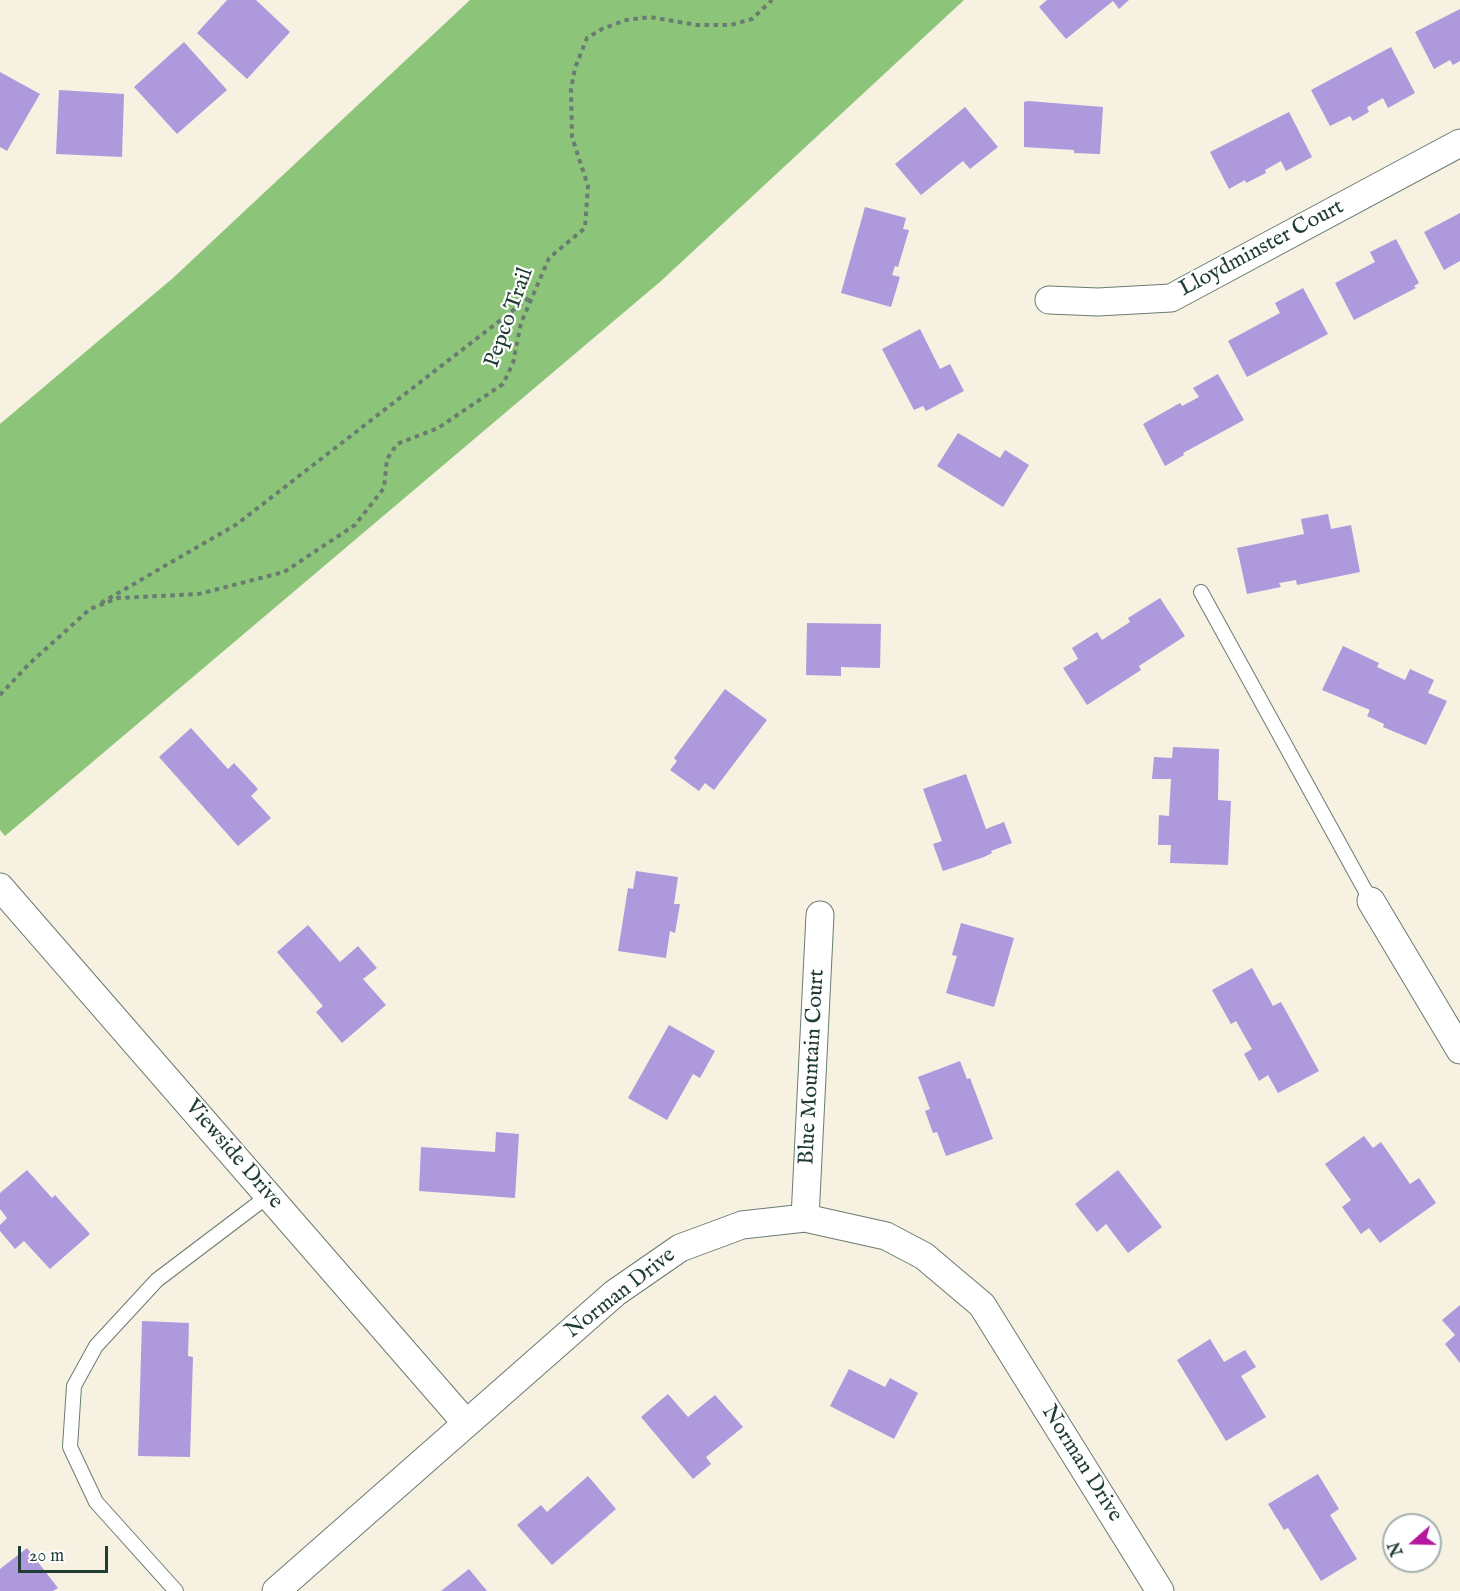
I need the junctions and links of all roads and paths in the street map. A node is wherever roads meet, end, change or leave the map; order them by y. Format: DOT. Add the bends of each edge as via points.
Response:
graph roads {
  1 [pos="772,0"];
  2 [pos="1460,143"];
  3 [pos="531,296"];
  4 [pos="1049,300"];
  5 [pos="1201,592"];
  6 [pos="90,609"];
  7 [pos="0,695"];
  8 [pos="0,887"];
  9 [pos="1371,901"];
  10 [pos="820,915"];
  11 [pos="1460,1050"];
  12 [pos="268,1196"];
  13 [pos="805,1218"];
  14 [pos="466,1423"];
  15 [pos="176,1591"];
  16 [pos="276,1591"];
  17 [pos="1160,1591"];
  1 -- 3 [label="path, Pepco Trail" via="752,19 731,25 697,25 650,17 626,20 587,39 571,89 572,137 588,186 585,228 549,258"];
  2 -- 4 [label="street, Lloydminster Court" via="1171,298"];
  3 -- 6 [label="path" via="237,524"];
  3 -- 6 [label="path, Pepco Trail" via="513,363 503,384 438,428 397,444 387,459 384,488 355,525 284,572 199,594 118,598"];
  5 -- 9 [label="lane"];
  6 -- 7 [label="path, Pepco Trail"];
  8 -- 12 [label="street, Viewside Drive"];
  9 -- 11 [label="street"];
  10 -- 13 [label="street, Blue Mountain Court"];
  12 -- 14 [label="street, Viewside Drive"];
  12 -- 15 [label="lane" via="157,1280 96,1346 74,1386 70,1447 96,1503"];
  13 -- 14 [label="street, Norman Drive" via="742,1225 680,1248 615,1293"];
  13 -- 17 [label="street, Norman Drive" via="886,1236 924,1256 982,1305"];
  14 -- 16 [label="street, Norman Drive"];
}
